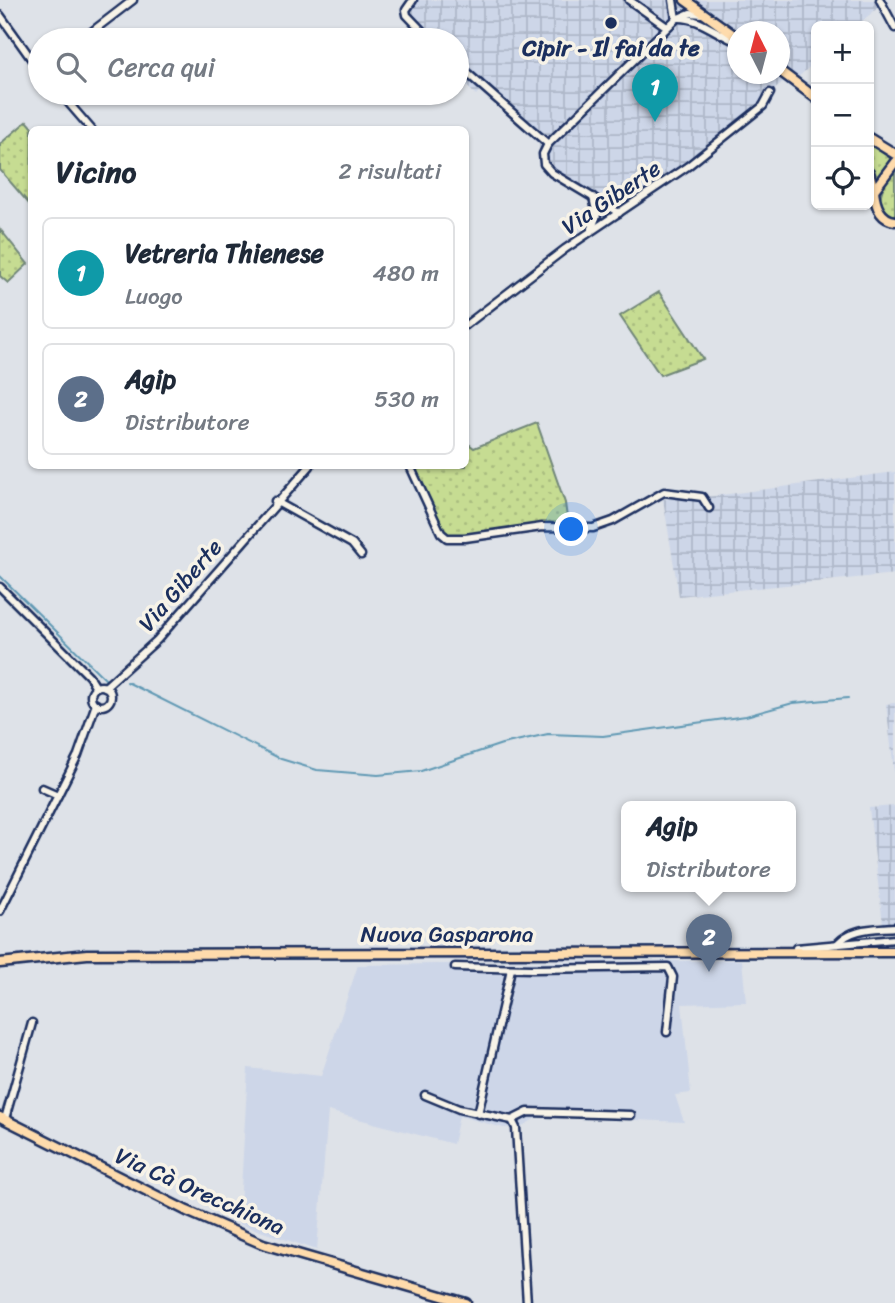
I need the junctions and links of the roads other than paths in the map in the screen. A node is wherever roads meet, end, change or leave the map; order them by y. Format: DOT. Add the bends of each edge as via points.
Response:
graph roads {
  1 [pos="134,0"];
  2 [pos="413,0"];
  3 [pos="629,0"];
  4 [pos="673,0"];
  5 [pos="685,0"];
  6 [pos="880,0"];
  7 [pos="704,14"];
  8 [pos="0,15"];
  9 [pos="676,19"];
  10 [pos="667,27"];
  11 [pos="97,28"];
  12 [pos="419,28"];
  13 [pos="895,29"];
  14 [pos="727,32"];
  15 [pos="727,38"];
  16 [pos="28,54"];
  17 [pos="469,75"];
  18 [pos="790,79"];
  19 [pos="770,93"];
  20 [pos="811,95"];
  21 [pos="70,105"];
  22 [pos="89,126"];
  23 [pos="874,141"];
  24 [pos="548,144"];
  25 [pos="895,153"];
  26 [pos="895,162"];
  27 [pos="874,190"];
  28 [pos="593,197"];
  29 [pos="607,205"];
  30 [pos="597,210"];
  31 [pos="619,213"];
  32 [pos="610,219"];
  33 [pos="893,221"];
  34 [pos="590,231"];
  35 [pos="469,323"];
  36 [pos="307,469"];
  37 [pos="411,469"];
  38 [pos="275,501"];
  39 [pos="709,508"];
  40 [pos="360,555"];
  41 [pos="0,587"];
  42 [pos="96,687"];
  43 [pos="106,687"];
  44 [pos="96,704"];
  45 [pos="42,788"];
  46 [pos="58,795"];
  47 [pos="0,911"];
  48 [pos="895,927"];
  49 [pos="895,939"];
  50 [pos="837,944"];
  51 [pos="895,952"];
  52 [pos="533,953"];
  53 [pos="747,953"];
  54 [pos="0,963"];
  55 [pos="455,967"];
  56 [pos="511,969"];
  57 [pos="532,969"];
  58 [pos="32,1023"];
  59 [pos="667,1032"];
  60 [pos="425,1095"];
  61 [pos="478,1114"];
  62 [pos="631,1115"];
  63 [pos="3,1118"];
  64 [pos="512,1120"];
  65 [pos="466,1303"];
  66 [pos="527,1303"];
  1 -- 11 [label="street"];
  2 -- 12 [label="street" via="407,15"];
  3 -- 10 [label="street"];
  4 -- 9 [label="street"];
  5 -- 7 [label="main road"];
  6 -- 13 [label="street"];
  7 -- 9 [label="street"];
  7 -- 14 [label="main road"];
  8 -- 16 [label="street"];
  9 -- 10 [label="street"];
  9 -- 15 [label="street" via="691,19"];
  10 -- 24 [label="street"];
  17 -- 24 [label="street"];
  18 -- 20 [label="main road"];
  19 -- 31 [label="street, Via Giberte" via="763,106 688,166"];
  21 -- 22 [label="street"];
  23 -- 25 [label="main road"];
  24 -- 28 [label="street" via="544,164"];
  26 -- 27 [label="main road"];
  27 -- 33 [label="main road" via="879,211"];
  28 -- 29 [label="street"];
  28 -- 30 [label="street"];
  29 -- 31 [label="street"];
  29 -- 32 [label="street"];
  30 -- 32 [label="street"];
  30 -- 34 [label="street"];
  31 -- 32 [label="street, Via Giberte"];
  32 -- 34 [label="street, Via Giberte"];
  34 -- 35 [label="street, Via Giberte"];
  36 -- 38 [label="street, Via Giberte"];
  37 -- 39 [label="street" via="447,538 542,527 593,528 664,492 702,497"];
  38 -- 40 [label="street" via="352,544"];
  38 -- 43 [label="street, Via Giberte" via="157,640"];
  41 -- 42 [label="street"];
  42 -- 43 [label="street"];
  42 -- 44 [label="street" via="91,695"];
  43 -- 44 [label="street" via="109,702"];
  44 -- 46 [label="street"];
  45 -- 46 [label="street"];
  46 -- 47 [label="street"];
  48 -- 50 [label="street" via="857,930"];
  49 -- 50 [label="street"];
  50 -- 53 [label="street"];
  51 -- 53 [label="main road, Nuova Gasparona"];
  52 -- 53 [label="main road, Nuova Gasparona"];
  52 -- 54 [label="main road, Nuova Gasparona" via="87,954"];
  52 -- 57 [label="street"];
  55 -- 56 [label="street"];
  56 -- 57 [label="street"];
  56 -- 61 [label="street"];
  57 -- 59 [label="street" via="668,967 673,977"];
  58 -- 63 [label="street, Via Cà Orecchiona"];
  60 -- 61 [label="street"];
  61 -- 64 [label="street"];
  62 -- 64 [label="street" via="528,1112"];
  63 -- 65 [label="main road, Via Cà Orecchiona" via="263,1244"];
  64 -- 66 [label="street"];
}
